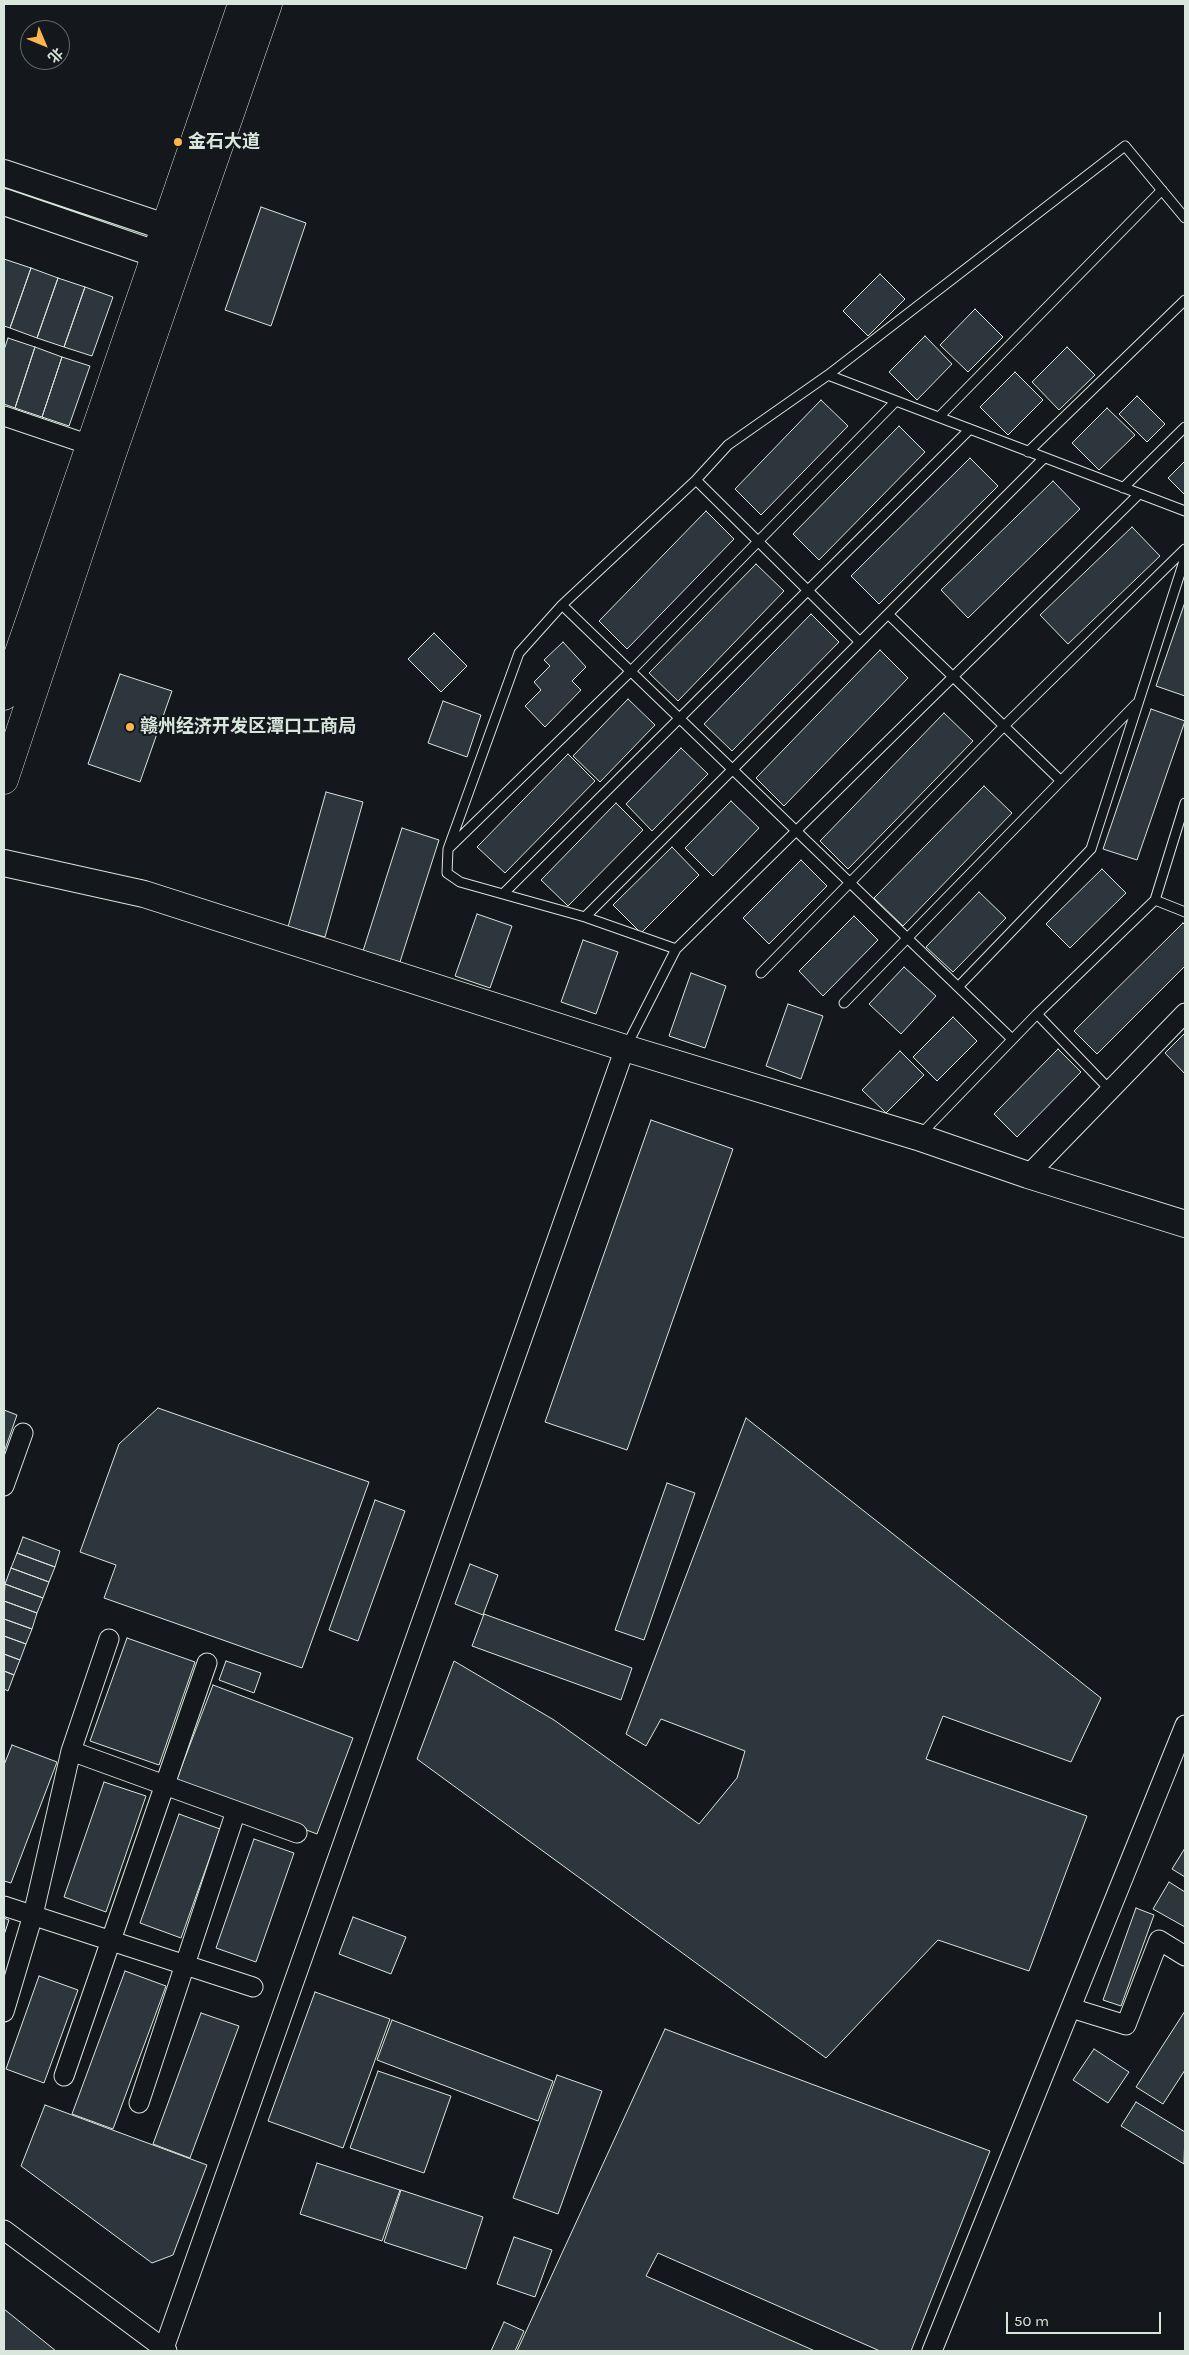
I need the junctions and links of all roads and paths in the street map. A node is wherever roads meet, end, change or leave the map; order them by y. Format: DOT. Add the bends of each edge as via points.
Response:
graph roads {
  1 [pos="242,4"];
  2 [pos="268,4"];
  3 [pos="4,173"];
  4 [pos="1162,190"];
  5 [pos="4,202"];
  6 [pos="1185,218"];
  7 [pos="177,231"];
  8 [pos="168,258"];
  9 [pos="1185,300"];
  10 [pos="828,375"];
  11 [pos="896,401"];
  12 [pos="4,416"];
  13 [pos="939,417"];
  14 [pos="1185,427"];
  15 [pos="970,429"];
  16 [pos="90,445"];
  17 [pos="1028,452"];
  18 [pos="1044,458"];
  19 [pos="696,480"];
  20 [pos="1123,488"];
  21 [pos="1139,494"];
  22 [pos="1185,511"];
  23 [pos="757,541"];
  24 [pos="1185,549"];
  25 [pos="1185,558"];
  26 [pos="809,592"];
  27 [pos="562,605"];
  28 [pos="889,615"];
  29 [pos="860,642"];
  30 [pos="630,672"];
  31 [pos="952,676"];
  32 [pos="4,696"];
  33 [pos="1137,703"];
  34 [pos="678,717"];
  35 [pos="1004,726"];
  36 [pos="732,769"];
  37 [pos="4,780"];
  38 [pos="1060,780"];
  39 [pos="1185,803"];
  40 [pos="797,830"];
  41 [pos="448,849"];
  42 [pos="4,863"];
  43 [pos="850,882"];
  44 [pos="504,893"];
  45 [pos="1155,900"];
  46 [pos="1185,912"];
  47 [pos="585,917"];
  48 [pos="907,937"];
  49 [pos="676,949"];
  50 [pos="761,973"];
  51 [pos="958,987"];
  52 [pos="844,1003"];
  53 [pos="1185,1013"];
  54 [pos="1037,1014"];
  55 [pos="1012,1040"];
  56 [pos="625,1048"];
  57 [pos="1109,1089"];
  58 [pos="918,1137"];
  59 [pos="1028,1175"];
  60 [pos="1185,1224"];
  61 [pos="23,1434"];
  62 [pos="4,1486"];
  63 [pos="109,1638"];
  64 [pos="207,1663"];
  65 [pos="1185,1725"];
  66 [pos="71,1751"];
  67 [pos="165,1785"];
  68 [pos="236,1811"];
  69 [pos="297,1833"];
  70 [pos="4,1906"];
  71 [pos="33,1915"];
  72 [pos="111,1941"];
  73 [pos="1185,1956"];
  74 [pos="185,1965"];
  75 [pos="253,1987"];
  76 [pos="1071,2008"];
  77 [pos="4,2012"];
  78 [pos="64,2076"];
  79 [pos="139,2103"];
  80 [pos="4,2230"];
  81 [pos="165,2351"];
  82 [pos="932,2351"];
  1 -- 7 [label="highway"];
  2 -- 7 [label="highway"];
  3 -- 7 [label="main road"];
  4 -- 6 [label="lane"];
  4 -- 10 [label="lane" via="1125,146"];
  4 -- 13 [label="lane"];
  5 -- 8 [label="main road"];
  7 -- 8 [label="highway"];
  8 -- 16 [label="highway"];
  8 -- 37 [label="highway" via="112,454"];
  9 -- 17 [label="lane"];
  10 -- 11 [label="lane"];
  10 -- 19 [label="lane" via="728,445"];
  11 -- 13 [label="lane"];
  11 -- 23 [label="lane"];
  12 -- 16 [label="street"];
  13 -- 15 [label="lane"];
  14 -- 20 [label="lane"];
  15 -- 17 [label="lane"];
  15 -- 26 [label="lane"];
  16 -- 32 [label="highway"];
  17 -- 18 [label="lane"];
  18 -- 20 [label="lane"];
  18 -- 28 [label="lane"];
  19 -- 23 [label="lane"];
  19 -- 27 [label="lane"];
  20 -- 21 [label="lane"];
  21 -- 22 [label="lane"];
  21 -- 31 [label="lane"];
  23 -- 26 [label="lane"];
  23 -- 30 [label="lane"];
  24 -- 35 [label="lane"];
  25 -- 33 [label="lane"];
  26 -- 29 [label="lane"];
  26 -- 34 [label="lane"];
  27 -- 30 [label="lane"];
  27 -- 41 [label="lane" via="519,653"];
  28 -- 29 [label="lane"];
  28 -- 31 [label="lane"];
  29 -- 36 [label="lane"];
  30 -- 34 [label="lane"];
  30 -- 41 [label="lane"];
  31 -- 35 [label="lane"];
  31 -- 40 [label="lane"];
  33 -- 38 [label="lane"];
  33 -- 51 [label="lane" via="1091,849"];
  34 -- 36 [label="lane"];
  34 -- 44 [label="lane"];
  35 -- 38 [label="lane"];
  35 -- 43 [label="lane"];
  36 -- 40 [label="lane"];
  36 -- 47 [label="lane"];
  38 -- 48 [label="lane"];
  39 -- 45 [label="lane"];
  40 -- 43 [label="lane"];
  40 -- 49 [label="lane"];
  41 -- 44 [label="lane" via="447,873 460,882"];
  42 -- 56 [label="main road" via="144,894"];
  43 -- 48 [label="lane"];
  43 -- 50 [label="lane"];
  44 -- 47 [label="lane"];
  45 -- 46 [label="lane"];
  45 -- 54 [label="lane"];
  47 -- 49 [label="lane"];
  48 -- 51 [label="lane"];
  48 -- 52 [label="lane"];
  49 -- 56 [label="lane"];
  51 -- 55 [label="lane"];
  53 -- 57 [label="street"];
  54 -- 55 [label="lane"];
  54 -- 57 [label="lane"];
  55 -- 58 [label="lane"];
  56 -- 58 [label="main road"];
  56 -- 81 [label="street"];
  57 -- 59 [label="street"];
  58 -- 59 [label="main road"];
  59 -- 60 [label="main road"];
  61 -- 62 [label="street"];
  63 -- 66 [label="street"];
  64 -- 67 [label="street"];
  65 -- 76 [label="street"];
  66 -- 67 [label="street"];
  66 -- 71 [label="street"];
  67 -- 68 [label="street"];
  67 -- 72 [label="street"];
  68 -- 69 [label="street"];
  68 -- 74 [label="street"];
  70 -- 71 [label="street"];
  71 -- 72 [label="street"];
  71 -- 77 [label="street"];
  72 -- 74 [label="street"];
  72 -- 78 [label="street"];
  73 -- 76 [label="street" via="1159,1940 1126,2025"];
  74 -- 75 [label="street"];
  74 -- 79 [label="street"];
  76 -- 82 [label="street"];
  80 -- 81 [label="street"];
}
